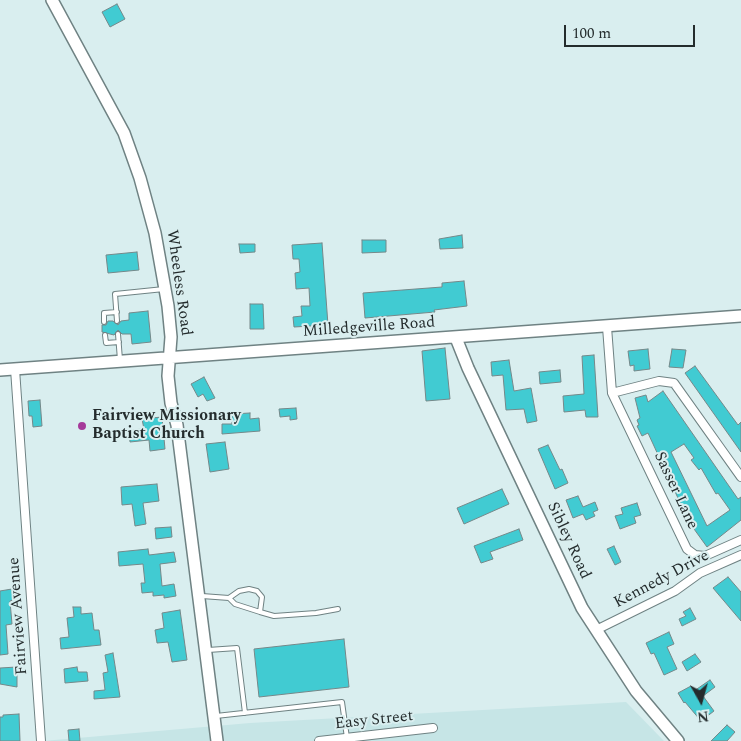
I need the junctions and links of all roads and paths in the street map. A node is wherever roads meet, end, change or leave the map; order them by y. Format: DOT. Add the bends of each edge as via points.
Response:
graph roads {
  1 [pos="52,0"];
  2 [pos="166,289"];
  3 [pos="117,312"];
  4 [pos="741,316"];
  5 [pos="117,321"];
  6 [pos="104,322"];
  7 [pos="606,327"];
  8 [pos="118,334"];
  9 [pos="106,335"];
  10 [pos="456,338"];
  11 [pos="119,342"];
  12 [pos="170,358"];
  13 [pos="120,361"];
  14 [pos="15,369"];
  15 [pos="0,370"];
  16 [pos="612,393"];
  17 [pos="741,478"];
  18 [pos="741,540"];
  19 [pos="741,554"];
  20 [pos="199,596"];
  21 [pos="229,598"];
  22 [pos="338,609"];
  23 [pos="260,612"];
  24 [pos="596,630"];
  25 [pos="206,650"];
  26 [pos="245,713"];
  27 [pos="214,716"];
  28 [pos="433,728"];
  29 [pos="347,738"];
  30 [pos="41,741"];
  31 [pos="217,741"];
  32 [pos="319,741"];
  33 [pos="678,741"];
  1 -- 2 [label="street, Wheeless Road" via="124,133 148,203"];
  2 -- 3 [label="lane" via="115,294"];
  2 -- 12 [label="street, Wheeless Road"];
  3 -- 5 [label="lane"];
  3 -- 6 [label="lane" via="104,312"];
  4 -- 7 [label="street, Milledgeville Road"];
  7 -- 10 [label="street, Milledgeville Road"];
  7 -- 16 [label="street, Sasser Lane"];
  8 -- 11 [label="lane"];
  9 -- 11 [label="lane" via="106,343"];
  10 -- 12 [label="street, Milledgeville Road"];
  10 -- 24 [label="street, Sibley Road" via="571,587"];
  11 -- 13 [label="lane"];
  12 -- 13 [label="street, Milledgeville Road"];
  12 -- 20 [label="street, Wheeless Road" via="171,403"];
  13 -- 14 [label="street, Milledgeville Road"];
  14 -- 15 [label="street, Milledgeville Road"];
  14 -- 30 [label="street, Fairview Avenue"];
  16 -- 17 [label="street" via="659,381 674,384"];
  16 -- 18 [label="street, Sasser Lane" via="687,549 705,556"];
  19 -- 24 [label="street, Kennedy Drive"];
  20 -- 21 [label="lane"];
  20 -- 25 [label="street, Wheeless Road"];
  21 -- 23 [label="lane" via="235,604"];
  21 -- 23 [label="lane" via="238,591 257,591 262,596"];
  22 -- 23 [label="lane" via="274,616"];
  24 -- 33 [label="street, Sibley Road" via="636,691"];
  25 -- 26 [label="lane" via="237,648"];
  25 -- 27 [label="street, Wheeless Road"];
  26 -- 27 [label="lane"];
  26 -- 29 [label="lane" via="342,702"];
  27 -- 31 [label="street, Wheeless Road"];
  28 -- 29 [label="street, Easy Street"];
  29 -- 32 [label="street, Easy Street"];
}
